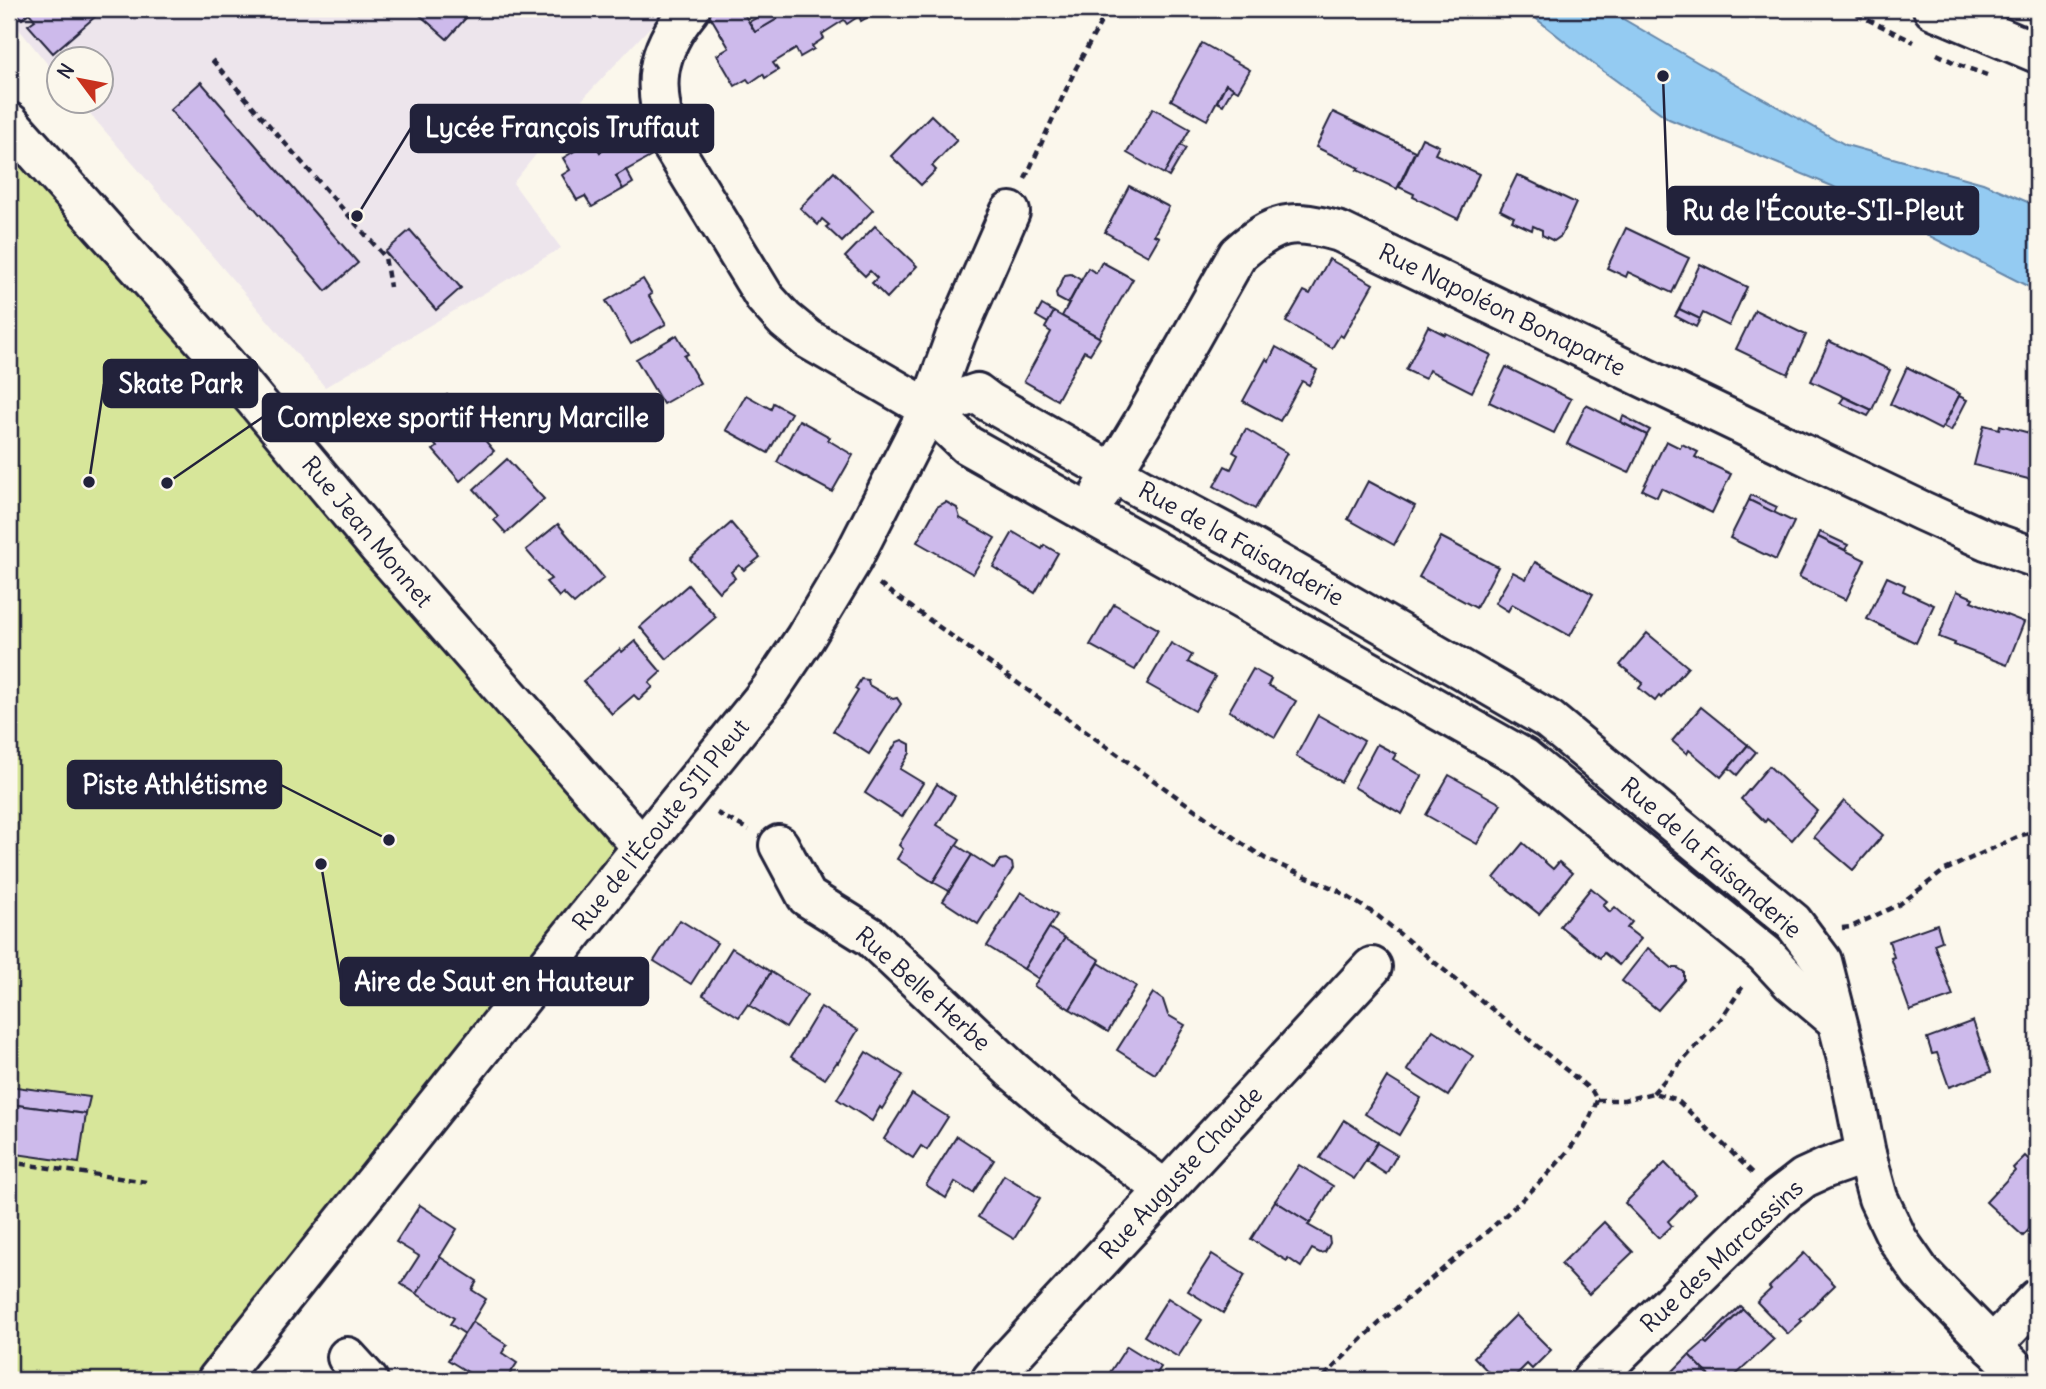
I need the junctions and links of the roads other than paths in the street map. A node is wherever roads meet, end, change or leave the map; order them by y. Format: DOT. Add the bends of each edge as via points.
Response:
graph roads {
  1 [pos="690,9"];
  2 [pos="1933,9"];
  3 [pos="2037,53"];
  4 [pos="9,122"];
  5 [pos="1010,212"];
  6 [pos="929,409"];
  7 [pos="1113,471"];
  8 [pos="1088,513"];
  9 [pos="2037,558"];
  10 [pos="1549,720"];
  11 [pos="1524,758"];
  12 [pos="779,845"];
  13 [pos="642,847"];
  14 [pos="1372,967"];
  15 [pos="1836,1020"];
  16 [pos="1866,1154"];
  17 [pos="1164,1189"];
  18 [pos="2037,1299"];
  19 [pos="1992,1346"];
  20 [pos="217,1380"];
  21 [pos="991,1380"];
  22 [pos="1592,1380"];
  23 [pos="2026,1380"];
  1 -- 6 [label="street, Rue de la Faisanderie" via="676,26 657,79 668,139 765,298 785,320 808,339"];
  2 -- 3 [label="street"];
  4 -- 13 [label="street, Rue Jean Monnet" via="225,364 380,549"];
  5 -- 6 [label="street, Rue de l'Écoute S'Il Pleut"];
  6 -- 7 [label="street, Rue de la Faisanderie" via="977,393"];
  6 -- 8 [label="street, Rue de la Faisanderie" via="967,444"];
  6 -- 13 [label="street, Rue de l'Écoute S'Il Pleut" via="852,561 806,638 770,691"];
  7 -- 8 [label="street, Rue Napoléon Bonaparte"];
  7 -- 9 [label="street, Rue Napoléon Bonaparte" via="1238,254 1282,225 1310,223 1340,232 1922,511"];
  7 -- 10 [label="street, Rue de la Faisanderie"];
  8 -- 11 [label="street, Rue de la Faisanderie"];
  10 -- 11 [label="street"];
  10 -- 15 [label="street, Rue de la Faisanderie" via="1793,922 1822,961"];
  11 -- 15 [label="street, Rue de la Faisanderie" via="1765,954"];
  12 -- 17 [label="street, Rue Belle Herbe" via="807,897 871,937 1012,1070"];
  13 -- 20 [label="street, Rue de l'Écoute S'Il Pleut"];
  14 -- 17 [label="street, Rue Auguste Chaude"];
  15 -- 16 [label="street, Rue de la Faisanderie"];
  16 -- 19 [label="street, Rue de la Faisanderie" via="1878,1198 1898,1240 1921,1272"];
  16 -- 22 [label="street, Rue des Marcassins" via="1804,1178 1778,1198"];
  17 -- 21 [label="street, Rue Auguste Chaude"];
  18 -- 19 [label="street"];
  19 -- 23 [label="street, Rue de la Faisanderie"];
}
